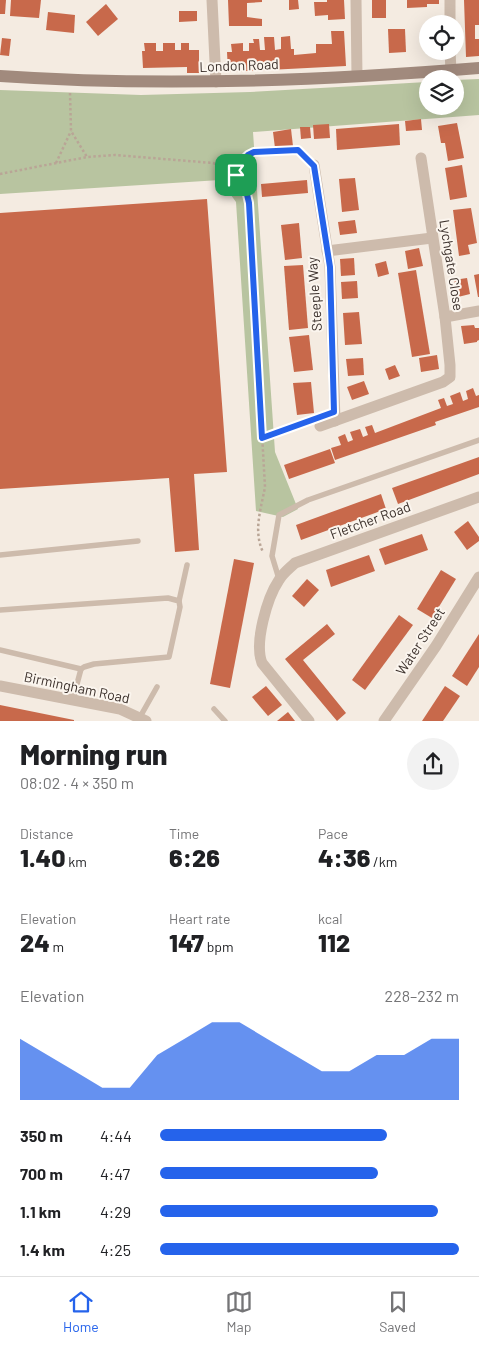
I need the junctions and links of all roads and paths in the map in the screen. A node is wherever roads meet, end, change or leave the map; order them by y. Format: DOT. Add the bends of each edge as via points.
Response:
graph roads {
  1 [pos="212,0"];
  2 [pos="356,0"];
  3 [pos="450,0"];
  4 [pos="450,15"];
  5 [pos="479,68"];
  6 [pos="460,70"];
  7 [pos="419,73"];
  8 [pos="0,76"];
  9 [pos="358,76"];
  10 [pos="70,81"];
  11 [pos="216,82"];
  12 [pos="71,131"];
  13 [pos="87,157"];
  14 [pos="421,158"];
  15 [pos="56,163"];
  16 [pos="314,166"];
  17 [pos="0,174"];
  18 [pos="236,175"];
  19 [pos="432,238"];
  20 [pos="327,251"];
  21 [pos="479,312"];
  22 [pos="445,317"];
  23 [pos="335,416"];
  24 [pos="320,426"];
  25 [pos="262,438"];
  26 [pos="479,441"];
  27 [pos="478,497"];
  28 [pos="138,541"];
  29 [pos="0,555"];
  30 [pos="266,557"];
  31 [pos="187,565"];
  32 [pos="479,577"];
  33 [pos="279,579"];
  34 [pos="179,601"];
  35 [pos="0,610"];
  36 [pos="0,650"];
  37 [pos="81,669"];
  38 [pos="0,686"];
  39 [pos="157,687"];
  40 [pos="73,699"];
  41 [pos="214,709"];
  42 [pos="143,719"];
  43 [pos="225,721"];
  44 [pos="309,721"];
  45 [pos="384,721"];
  1 -- 11 [label="street"];
  2 -- 9 [label="street"];
  3 -- 4 [label="street"];
  5 -- 6 [label="main road, London Road"];
  7 -- 9 [label="main road, London Road"];
  8 -- 10 [label="main road, London Road"];
  9 -- 11 [label="main road, London Road"];
  10 -- 11 [label="main road, London Road"];
  10 -- 12 [label="path"];
  12 -- 13 [label="path"];
  12 -- 15 [label="path"];
  13 -- 15 [label="path"];
  13 -- 18 [label="path" via="115,155 214,163 227,167"];
  14 -- 19 [label="street, Lychgate Close"];
  15 -- 17 [label="path"];
  16 -- 18 [label="path" via="298,150 254,152 244,159"];
  16 -- 20 [label="street, Steeple Way"];
  18 -- 25 [label="path" via="245,186 249,203"];
  19 -- 20 [label="street"];
  19 -- 22 [label="street, Lychgate Close"];
  20 -- 23 [label="street, Steeple Way"];
  21 -- 22 [label="street"];
  22 -- 23 [label="street, Lychgate Close" via="450,377"];
  23 -- 24 [label="street"];
  23 -- 25 [label="path"];
  25 -- 30 [label="path" via="265,487 257,526"];
  26 -- 33 [label="lane" via="308,500 279,515 272,556"];
  27 -- 33 [label="street, Fletcher Road" via="296,563"];
  28 -- 29 [label="lane"];
  31 -- 34 [label="lane"];
  32 -- 45 [label="street, Water Street"];
  33 -- 44 [label="street" via="264,616 259,654 262,663"];
  34 -- 35 [label="lane" via="168,598"];
  34 -- 37 [label="lane" via="169,657 88,665"];
  36 -- 37 [label="lane"];
  37 -- 40 [label="lane"];
  38 -- 40 [label="street, Birmingham Road"];
  39 -- 42 [label="lane"];
  40 -- 42 [label="street, Birmingham Road" via="120,709"];
  41 -- 43 [label="lane"];
}
